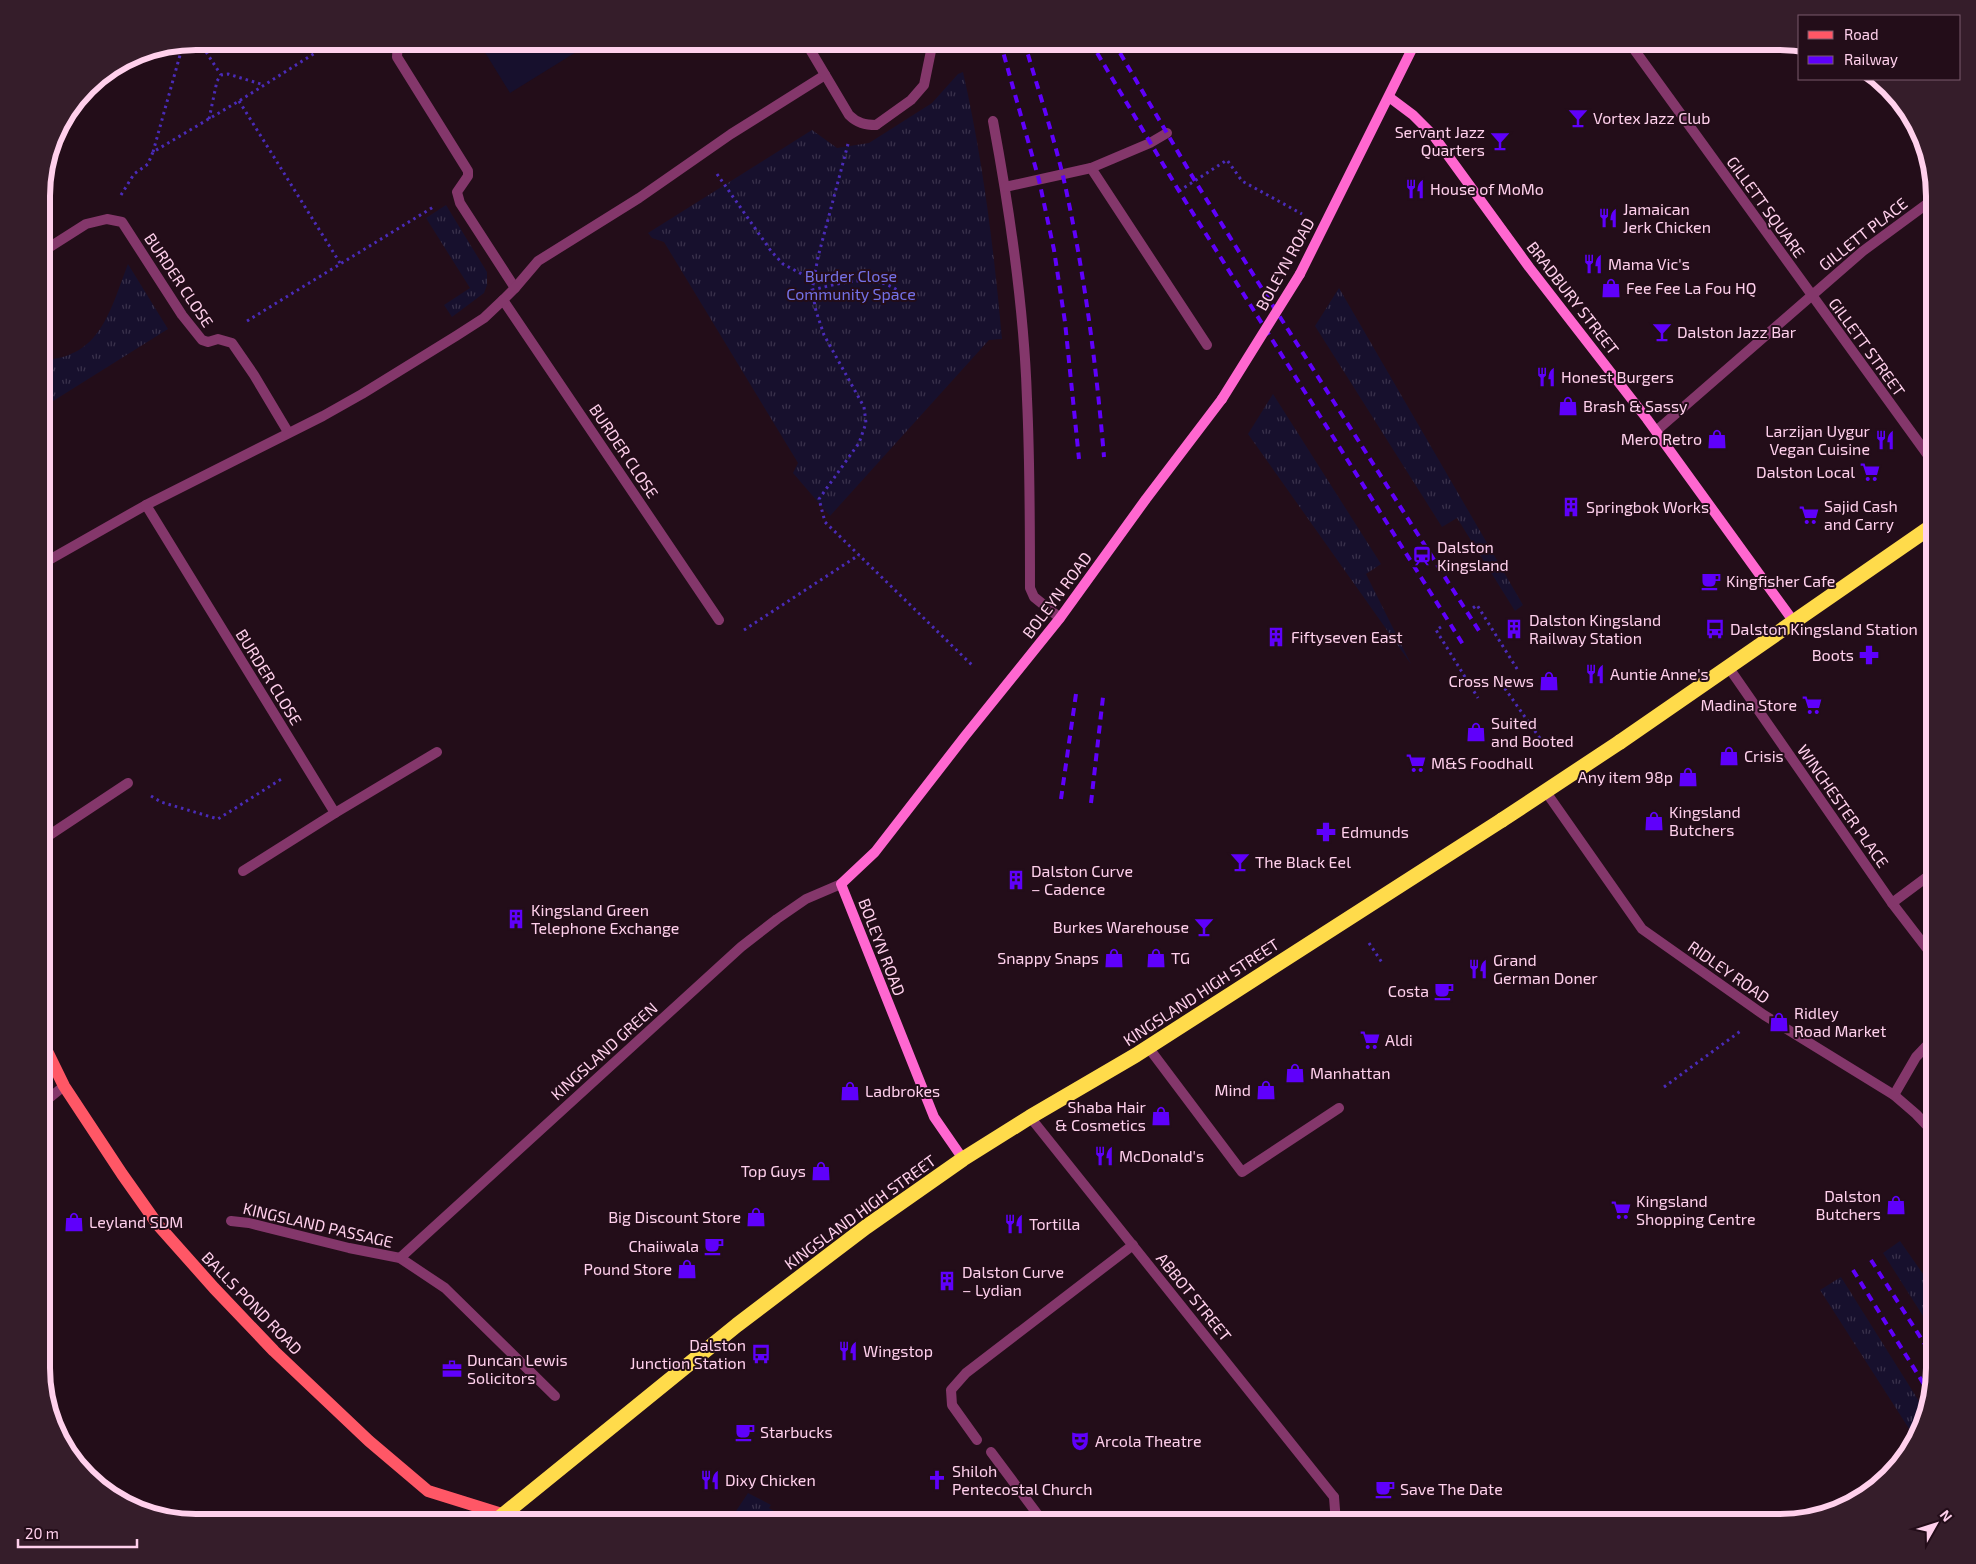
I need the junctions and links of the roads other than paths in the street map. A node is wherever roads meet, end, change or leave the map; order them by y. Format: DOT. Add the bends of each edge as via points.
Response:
graph roads {
  1 [pos="397,50"];
  2 [pos="810,50"];
  3 [pos="931,50"];
  4 [pos="1412,50"];
  5 [pos="1634,50"];
  6 [pos="825,74"];
  7 [pos="1389,97"];
  8 [pos="993,121"];
  9 [pos="1167,133"];
  10 [pos="1091,168"];
  11 [pos="1005,187"];
  12 [pos="1926,205"];
  13 [pos="50,247"];
  14 [pos="515,288"];
  15 [pos="1811,295"];
  16 [pos="503,300"];
  17 [pos="1207,345"];
  18 [pos="1656,431"];
  19 [pos="288,432"];
  20 [pos="1926,453"];
  21 [pos="146,505"];
  22 [pos="1926,530"];
  23 [pos="50,559"];
  24 [pos="1060,618"];
  25 [pos="719,620"];
  26 [pos="1794,622"];
  27 [pos="1729,668"];
  28 [pos="437,752"];
  29 [pos="128,783"];
  30 [pos="1546,792"];
  31 [pos="334,813"];
  32 [pos="50,835"];
  33 [pos="243,871"];
  34 [pos="1926,877"];
  35 [pos="841,884"];
  36 [pos="1892,903"];
  37 [pos="1926,947"];
  38 [pos="1926,1046"];
  39 [pos="1148,1047"];
  40 [pos="50,1057"];
  41 [pos="64,1086"];
  42 [pos="1894,1095"];
  43 [pos="50,1097"];
  44 [pos="1339,1108"];
  45 [pos="1030,1116"];
  46 [pos="1926,1125"];
  47 [pos="963,1158"];
  48 [pos="230,1221"];
  49 [pos="1133,1245"];
  50 [pos="400,1258"];
  51 [pos="555,1396"];
  52 [pos="977,1440"];
  53 [pos="991,1452"];
  54 [pos="486,1514"];
  55 [pos="505,1514"];
  56 [pos="1037,1514"];
  57 [pos="1335,1514"];
  1 -- 14 [label="street" via="397,57 468,171 457,192 460,203"];
  2 -- 6 [label="street"];
  3 -- 6 [label="street" via="924,85 911,100 876,125 855,121"];
  4 -- 7 [label="street, BOLEYN ROAD"];
  5 -- 15 [label="street, GILLETT SQUARE"];
  6 -- 14 [label="street" via="538,261"];
  7 -- 18 [label="street, BRADBURY STREET" via="1433,134 1529,267"];
  7 -- 24 [label="street, BOLEYN ROAD, bridge" via="1300,274 1222,399"];
  8 -- 11 [label="street"];
  9 -- 10 [label="street"];
  10 -- 11 [label="street"];
  10 -- 17 [label="street"];
  11 -- 24 [label="street" via="1027,398 1030,588 1034,597"];
  12 -- 15 [label="street, GILLETT PLACE" via="1862,251"];
  13 -- 19 [label="street, BURDER CLOSE" via="86,224 107,219 122,222 182,315 202,340 218,339 232,344"];
  14 -- 16 [label="street"];
  15 -- 18 [label="street"];
  15 -- 20 [label="street, GILLETT STREET"];
  16 -- 19 [label="street" via="484,318 370,390"];
  16 -- 25 [label="street, BURDER CLOSE"];
  18 -- 26 [label="street, BRADBURY STREET"];
  19 -- 21 [label="street"];
  21 -- 23 [label="street"];
  21 -- 31 [label="street, BURDER CLOSE"];
  22 -- 26 [label="highway, KINGSLAND HIGH STREET"];
  24 -- 35 [label="street, BOLEYN ROAD" via="875,852"];
  26 -- 27 [label="highway, KINGSLAND HIGH STREET"];
  27 -- 30 [label="highway, KINGSLAND HIGH STREET, bridge"];
  27 -- 36 [label="street, WINCHESTER PLACE"];
  28 -- 31 [label="street"];
  29 -- 32 [label="street"];
  30 -- 39 [label="highway, KINGSLAND HIGH STREET, bridge"];
  30 -- 42 [label="street, RIDLEY ROAD" via="1642,929 1764,1015"];
  31 -- 33 [label="street"];
  34 -- 36 [label="street"];
  35 -- 47 [label="street, BOLEYN ROAD" via="934,1117"];
  35 -- 50 [label="street, KINGSLAND GREEN" via="806,899 776,918 741,947"];
  36 -- 37 [label="street, WINCHESTER PLACE"];
  38 -- 42 [label="street" via="1916,1057"];
  39 -- 44 [label="street" via="1242,1172"];
  39 -- 45 [label="highway, KINGSLAND HIGH STREET"];
  40 -- 41 [label="main road, BALLS POND ROAD"];
  41 -- 43 [label="street"];
  41 -- 54 [label="main road, BALLS POND ROAD" via="158,1225 274,1351 428,1492"];
  42 -- 46 [label="street, RIDLEY ROAD"];
  45 -- 47 [label="highway, KINGSLAND HIGH STREET"];
  45 -- 49 [label="street, ABBOT STREET"];
  47 -- 55 [label="highway, KINGSLAND HIGH STREET" via="744,1320"];
  48 -- 50 [label="street, KINGSLAND PASSAGE"];
  49 -- 52 [label="street" via="966,1374 951,1390 952,1405"];
  49 -- 57 [label="street, ABBOT STREET" via="1334,1497"];
  50 -- 51 [label="street, KINGSLAND PASSAGE" via="445,1288"];
  53 -- 56 [label="street"];
}
